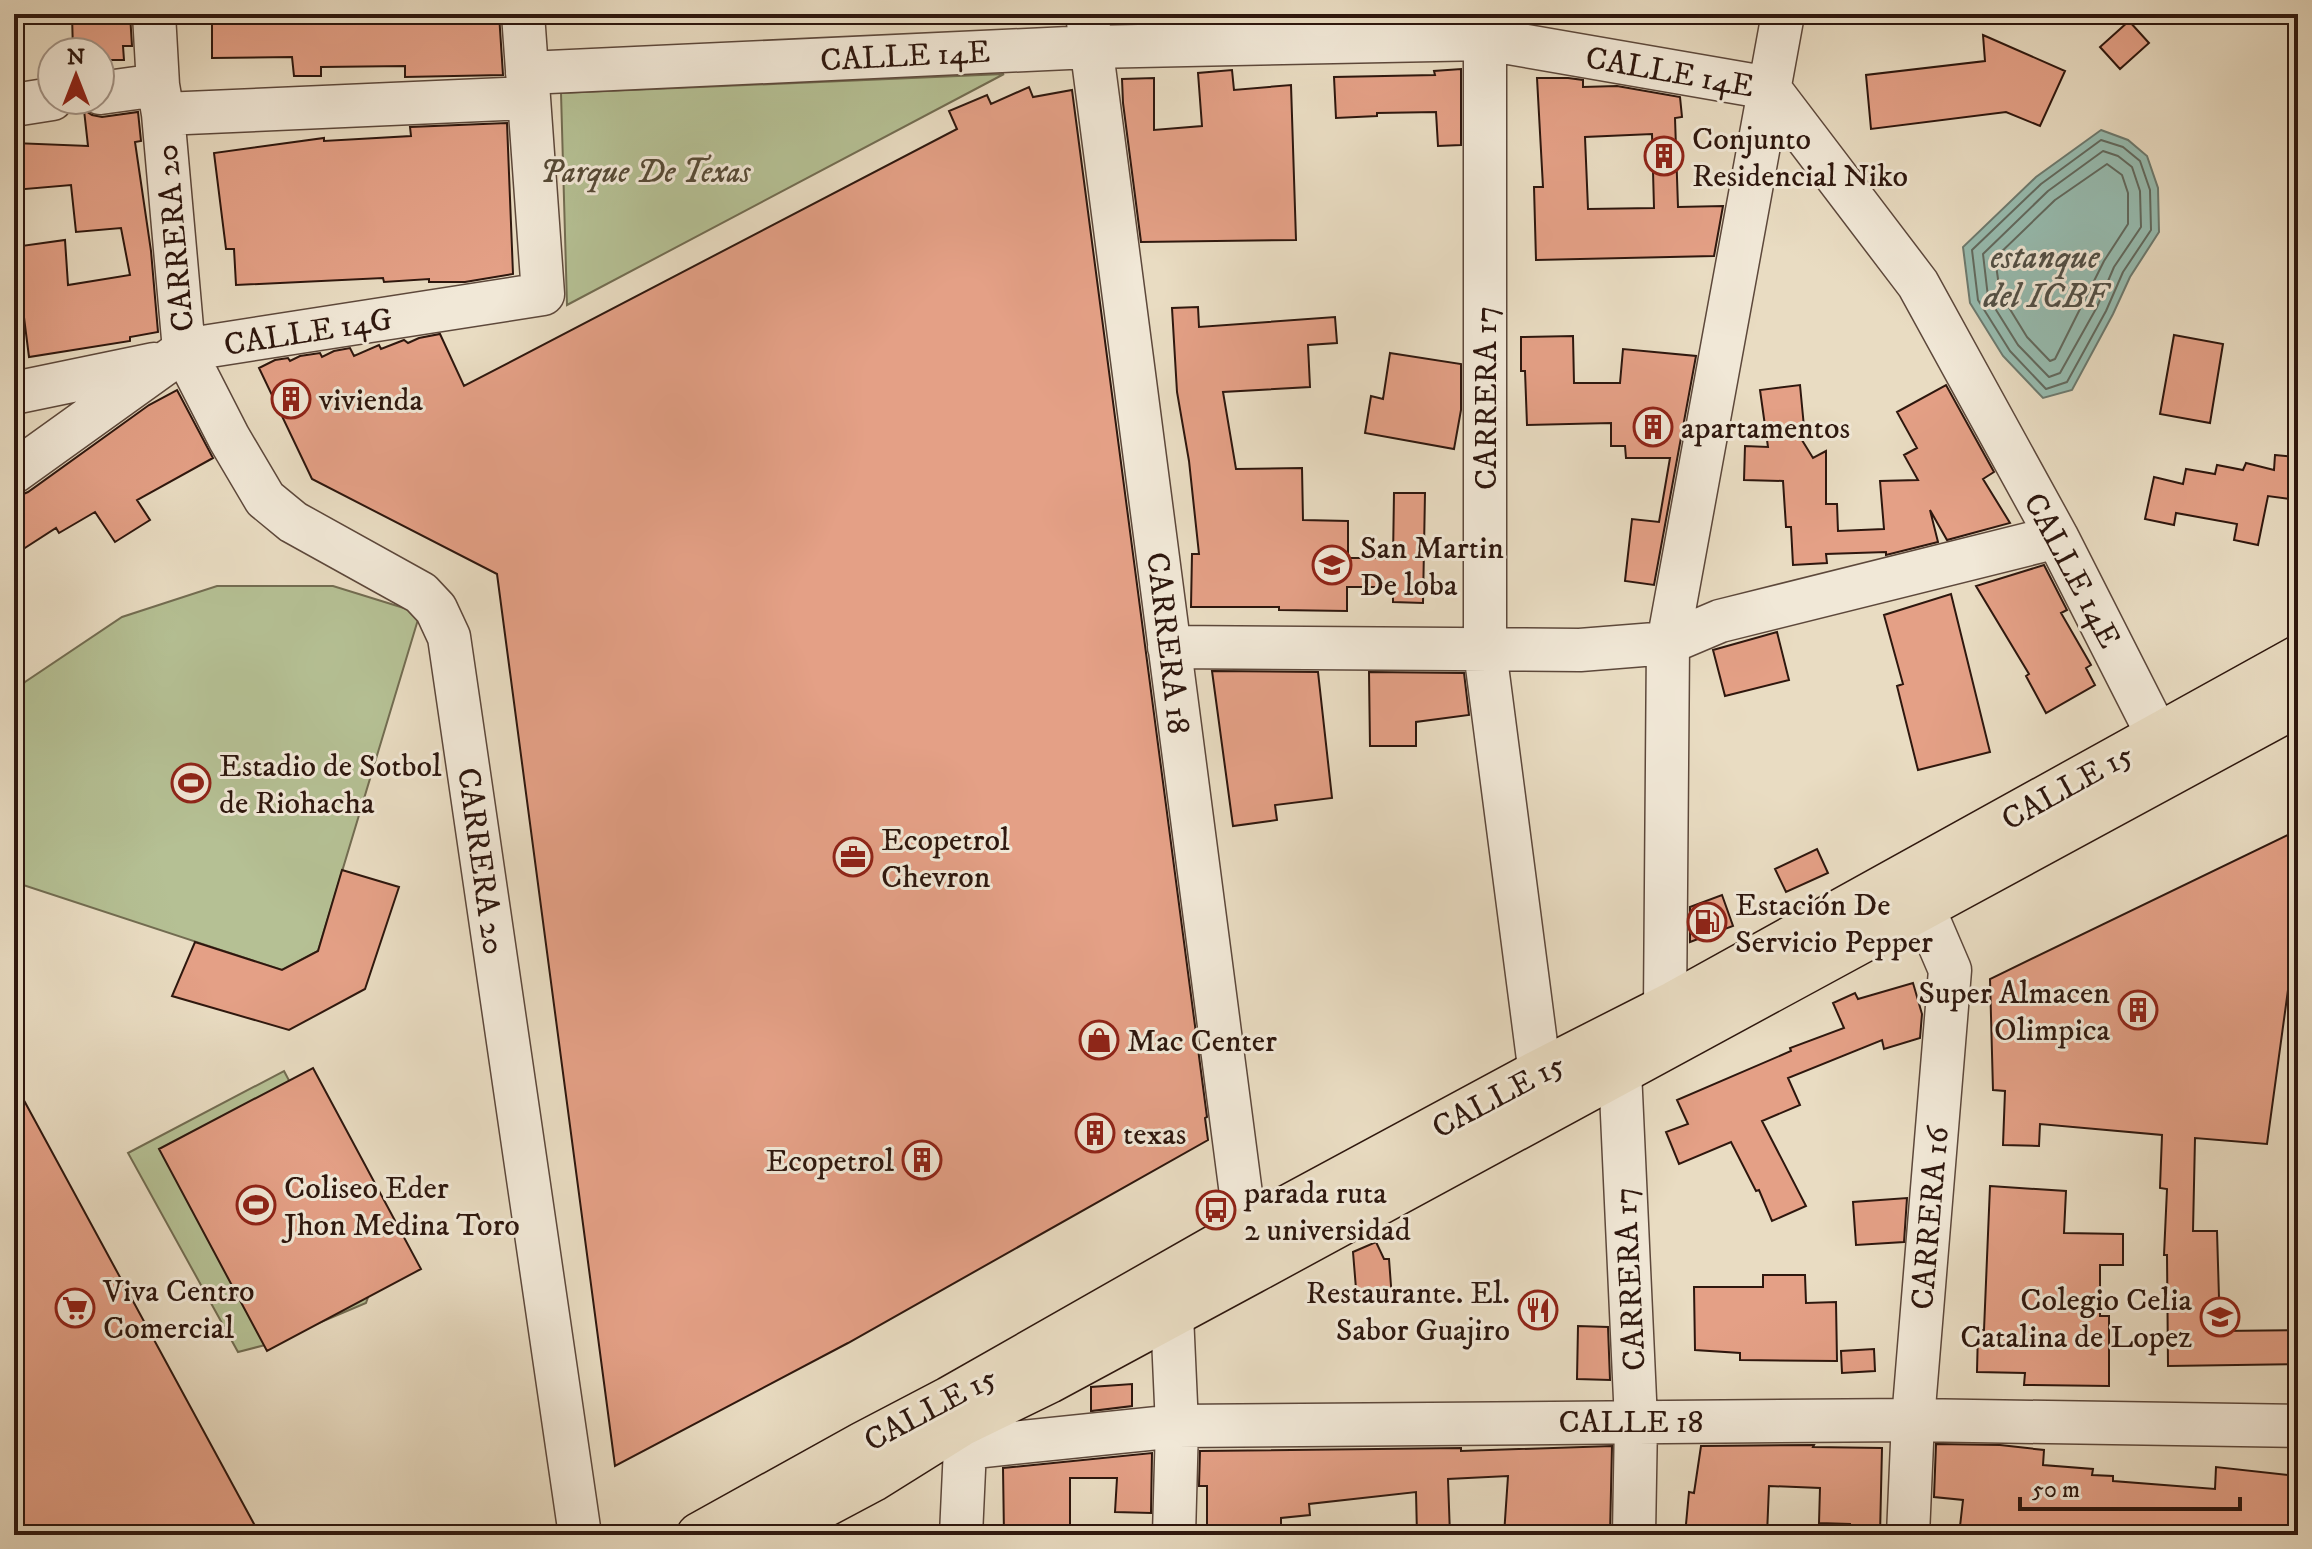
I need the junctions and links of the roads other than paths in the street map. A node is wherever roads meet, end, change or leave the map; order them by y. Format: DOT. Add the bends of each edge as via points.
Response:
graph roads {
  1 [pos="154,14"];
  2 [pos="523,14"];
  3 [pos="1783,14"];
  4 [pos="1485,26"];
  5 [pos="1088,30"];
  6 [pos="528,86"];
  7 [pos="1769,88"];
  8 [pos="116,95"];
  9 [pos="161,100"];
  10 [pos="36,102"];
  11 [pos="14,105"];
  12 [pos="175,356"];
  13 [pos="14,393"];
  14 [pos="14,472"];
  15 [pos="2057,537"];
  16 [pos="1668,643"];
  17 [pos="1169,647"];
  18 [pos="1485,651"];
  19 [pos="2298,658"];
  20 [pos="2298,704"];
  21 [pos="2158,736"];
  22 [pos="1923,907"];
  23 [pos="1665,1008"];
  24 [pos="1620,1071"];
  25 [pos="1542,1093"];
  26 [pos="1248,1252"];
  27 [pos="1172,1315"];
  28 [pos="1913,1420"];
  29 [pos="1636,1421"];
  30 [pos="1177,1426"];
  31 [pos="2298,1426"];
  32 [pos="963,1436"];
  33 [pos="580,1535"];
  34 [pos="699,1535"];
  35 [pos="768,1535"];
  36 [pos="961,1535"];
  37 [pos="1174,1535"];
  38 [pos="1634,1535"];
  39 [pos="1908,1535"];
  1 -- 9 [label="street, CARRERA 20"];
  2 -- 6 [label="street"];
  3 -- 7 [label="street"];
  4 -- 5 [label="street, CALLE 14E"];
  4 -- 7 [label="street, CALLE 14E"];
  4 -- 18 [label="street, CARRERA 17"];
  5 -- 6 [label="street, CALLE 14E"];
  5 -- 17 [label="street, CARRERA 18"];
  6 -- 9 [label="street, CALLE 14E"];
  6 -- 12 [label="street, CALLE 14G" via="543,294"];
  7 -- 15 [label="street, CALLE 14E" via="1918,284"];
  7 -- 16 [label="street"];
  8 -- 9 [label="street, CALLE 14E"];
  9 -- 12 [label="street, CARRERA 20"];
  10 -- 11 [label="street"];
  12 -- 13 [label="street"];
  12 -- 14 [label="street, CALLE 14G"];
  12 -- 33 [label="street, CARRERA 20" via="265,499 293,522 421,593 436,609 449,637"];
  15 -- 16 [label="street" via="1720,621"];
  15 -- 21 [label="street, CALLE 14E"];
  16 -- 18 [label="street"];
  16 -- 23 [label="street"];
  17 -- 18 [label="street"];
  17 -- 26 [label="street, CARRERA 18"];
  18 -- 25 [label="street, CARRERA 17"];
  19 -- 21 [label="highway, CALLE 15"];
  20 -- 22 [label="highway, CALLE 15"];
  21 -- 23 [label="highway, CALLE 15"];
  22 -- 24 [label="highway, CALLE 15"];
  22 -- 28 [label="street, CARRERA 16" via="1950,970"];
  23 -- 25 [label="highway, CALLE 15"];
  24 -- 25 [label="highway, CALLE 15"];
  24 -- 29 [label="street, CARRERA 17"];
  25 -- 26 [label="highway, CALLE 15"];
  26 -- 27 [label="highway, CALLE 15"];
  26 -- 34 [label="highway, CALLE 15" via="949,1399"];
  27 -- 30 [label="street"];
  27 -- 32 [label="highway, CALLE 15"];
  28 -- 29 [label="street, CALLE 18"];
  28 -- 31 [label="street, CALLE 18"];
  28 -- 39 [label="street, CARRERA 16"];
  29 -- 30 [label="street, CALLE 18"];
  29 -- 38 [label="street, CARRERA 17"];
  30 -- 32 [label="street, CALLE 18"];
  30 -- 37 [label="street"];
  32 -- 35 [label="highway, CALLE 15"];
  32 -- 36 [label="street"];
}
